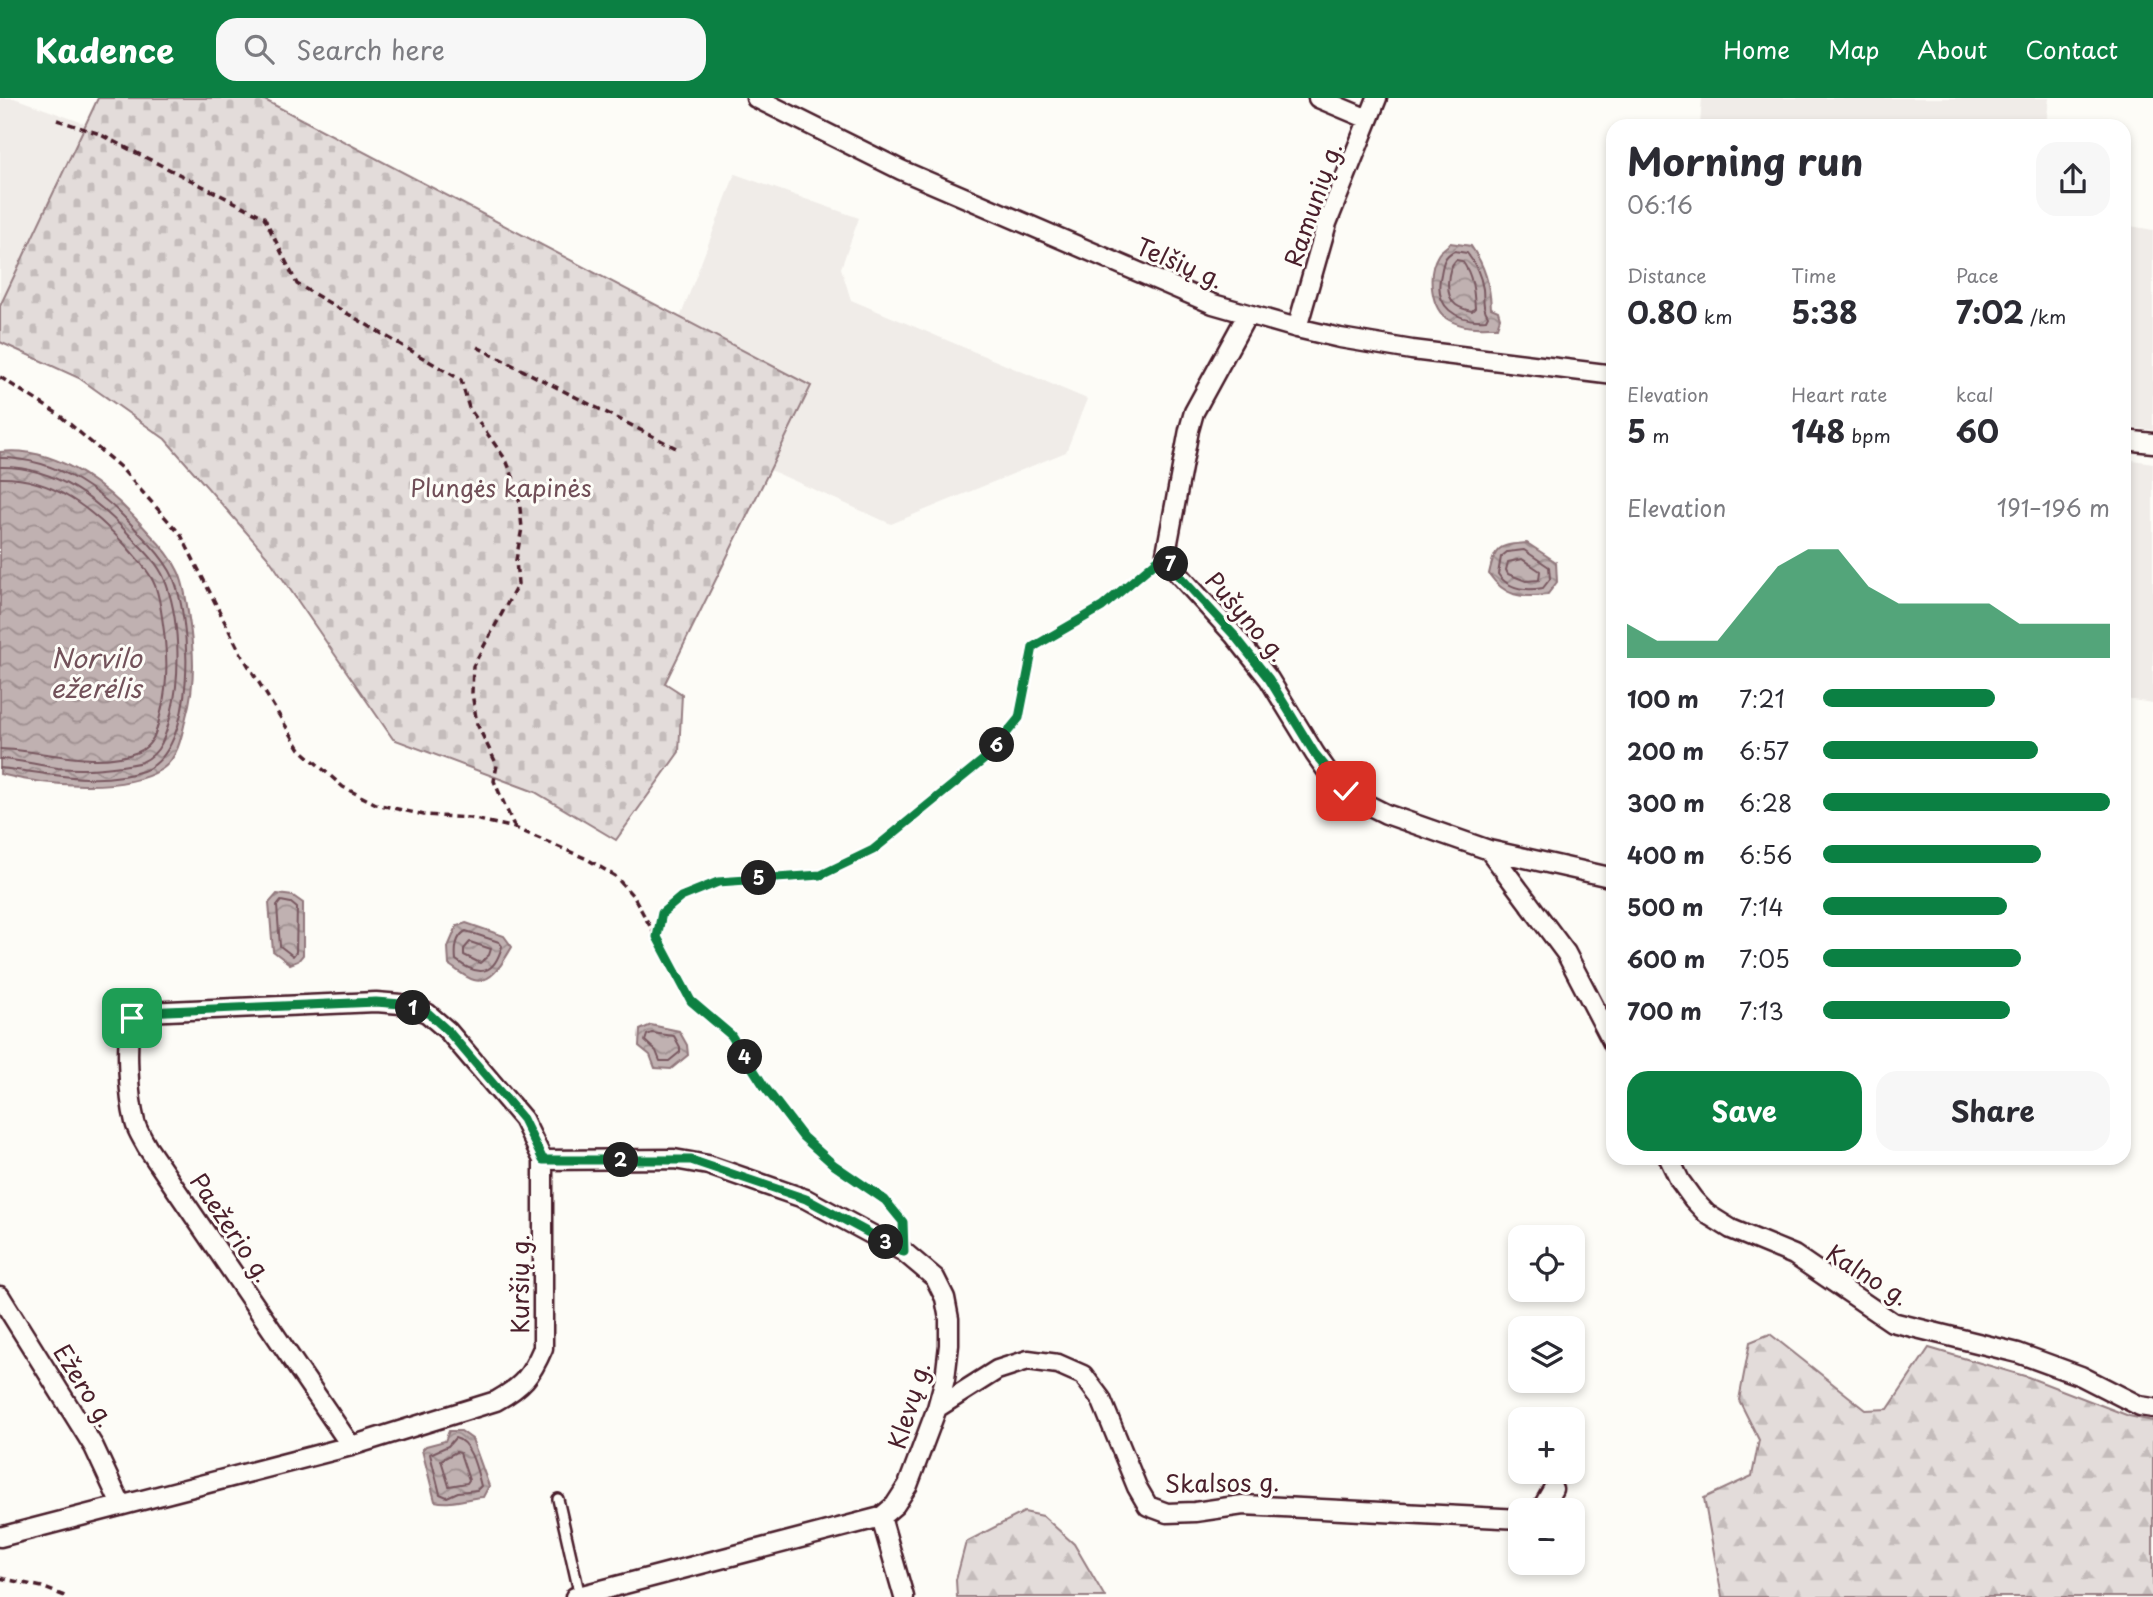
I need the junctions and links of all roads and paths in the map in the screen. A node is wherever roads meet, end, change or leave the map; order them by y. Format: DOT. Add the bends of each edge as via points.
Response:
graph roads {
  1 [pos="756,98"];
  2 [pos="1318,98"];
  3 [pos="1377,98"];
  4 [pos="1368,119"];
  5 [pos="57,120"];
  6 [pos="1247,315"];
  7 [pos="1297,328"];
  8 [pos="477,347"];
  9 [pos="1606,374"];
  10 [pos="0,377"];
  11 [pos="2131,441"];
  12 [pos="2153,443"];
  13 [pos="680,450"];
  14 [pos="1166,553"];
  15 [pos="515,828"];
  16 [pos="1489,850"];
  17 [pos="1606,876"];
  18 [pos="657,937"];
  19 [pos="132,1018"];
  20 [pos="1606,1030"];
  21 [pos="543,1160"];
  22 [pos="1672,1165"];
  23 [pos="904,1252"];
  24 [pos="0,1296"];
  25 [pos="937,1408"];
  26 [pos="2153,1408"];
  27 [pos="351,1446"];
  28 [pos="1553,1489"];
  29 [pos="1548,1498"];
  30 [pos="558,1499"];
  31 [pos="121,1505"];
  32 [pos="881,1517"];
  33 [pos="1508,1518"];
  34 [pos="0,1537"];
  35 [pos="0,1578"];
  36 [pos="578,1596"];
  37 [pos="67,1597"];
  38 [pos="904,1597"];
  1 -- 6 [label="street, Telšių g." via="901,170"];
  2 -- 4 [label="street"];
  3 -- 4 [label="street, Ramunių g."];
  4 -- 7 [label="street, Ramunių g." via="1327,223"];
  5 -- 15 [label="path" via="96,133 264,217 297,285 460,380 469,408 506,460 518,489 523,527 516,560 518,584 472,666 477,724 496,765 494,781"];
  6 -- 7 [label="street, Telšių g."];
  6 -- 14 [label="street" via="1194,412"];
  7 -- 9 [label="street, Telšių g." via="1412,350"];
  8 -- 13 [label="path"];
  10 -- 15 [label="path" via="58,414 120,467 181,535 240,652 300,749 342,787 376,804"];
  11 -- 12 [label="street"];
  14 -- 16 [label="street, Pušyno g." via="1172,568 1269,679 1315,754 1346,791 1387,814"];
  14 -- 18 [label="path" via="1102,607 1033,647 1019,718 987,757 873,850 821,875 718,882 681,897 662,913"];
  15 -- 18 [label="path" via="615,876 634,897"];
  16 -- 17 [label="street, Pušyno g."];
  16 -- 20 [label="street" via="1566,953"];
  18 -- 23 [label="path" via="691,1001 731,1035 803,1137 885,1200 903,1222"];
  19 -- 21 [label="street, Kuršių g." via="145,1012 376,1002 428,1013 523,1119"];
  19 -- 27 [label="street, Paežerio g." via="127,1031 135,1125"];
  21 -- 23 [label="street, Klevų g." via="691,1160 806,1199"];
  21 -- 27 [label="street, Kuršių g." via="543,1348 534,1371 518,1389 496,1401"];
  22 -- 26 [label="street, Kalno g." via="1707,1214 1794,1255 1892,1322 2018,1353"];
  23 -- 25 [label="street, Klevų g." via="935,1278 946,1298 949,1345"];
  24 -- 31 [label="street, Ežero g." via="94,1447"];
  25 -- 32 [label="street, Klevų g." via="908,1485"];
  25 -- 33 [label="street, Skalsos g." via="997,1370 1028,1360 1058,1364 1083,1375 1101,1399 1137,1487 1148,1506 1167,1513 1242,1505"];
  27 -- 31 [label="street, Kuršių g."];
  28 -- 29 [label="street"];
  30 -- 36 [label="lane"];
  31 -- 34 [label="street, Kuršių g."];
  32 -- 36 [label="street"];
  32 -- 38 [label="street"];
  35 -- 37 [label="path"];
}
